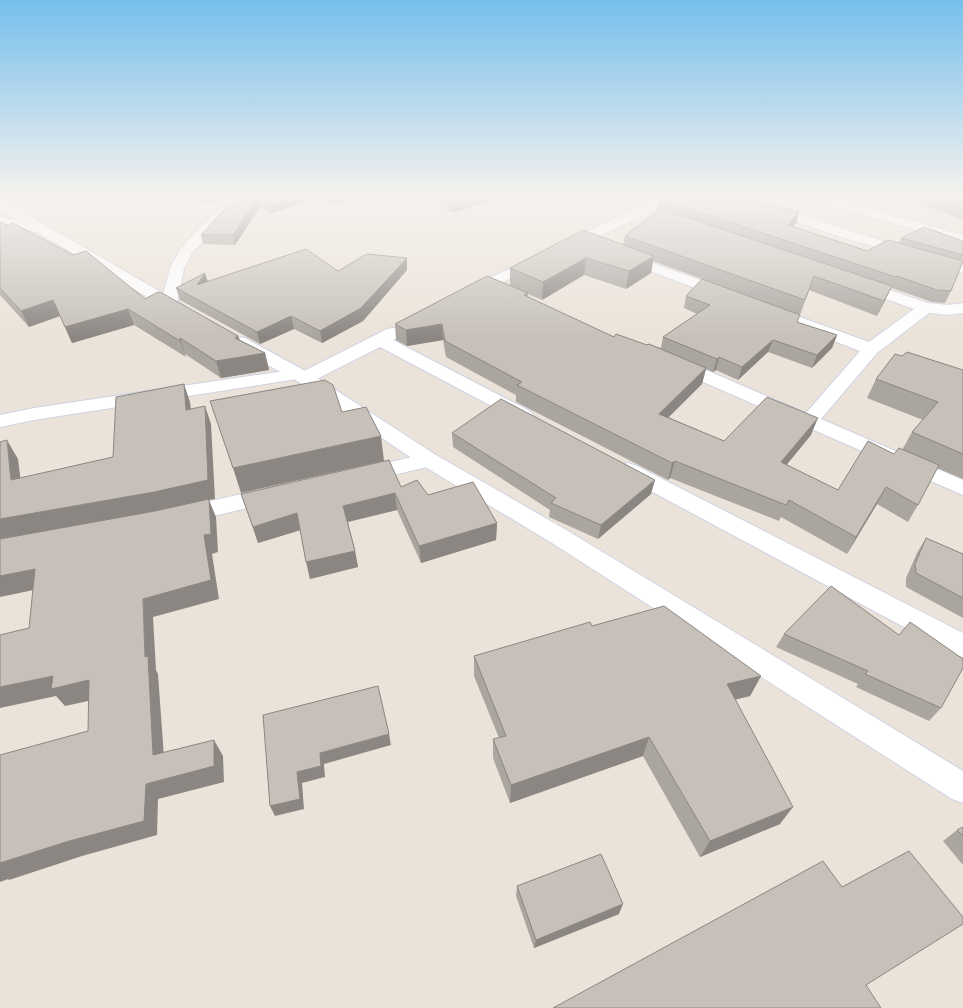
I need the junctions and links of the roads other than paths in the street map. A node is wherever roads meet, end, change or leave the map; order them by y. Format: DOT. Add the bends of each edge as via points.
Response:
graph roads {
  1 [pos="68,244"];
  2 [pos="193,244"];
  3 [pos="572,244"];
  4 [pos="591,244"];
  5 [pos="881,244"];
  6 [pos="596,246"];
  7 [pos="611,251"];
  8 [pos="963,268"];
  9 [pos="843,280"];
  10 [pos="486,284"];
  11 [pos="508,293"];
  12 [pos="458,299"];
  13 [pos="737,299"];
  14 [pos="168,303"];
  15 [pos="752,304"];
  16 [pos="926,308"];
  17 [pos="963,308"];
  18 [pos="196,318"];
  19 [pos="408,325"];
  20 [pos="222,333"];
  21 [pos="380,340"];
  22 [pos="871,349"];
  23 [pos="662,358"];
  24 [pos="301,376"];
  25 [pos="0,421"];
  26 [pos="809,421"];
  27 [pos="542,425"];
  28 [pos="430,460"];
  29 [pos="612,462"];
  30 [pos="346,479"];
  31 [pos="963,488"];
  32 [pos="292,491"];
  33 [pos="163,520"];
  34 [pos="963,646"];
  35 [pos="963,788"];
  1 -- 14 [label="street"];
  2 -- 14 [label="street" via="177,268"];
  3 -- 10 [label="street"];
  4 -- 6 [label="street"];
  5 -- 8 [label="street"];
  7 -- 13 [label="street"];
  9 -- 16 [label="street"];
  10 -- 11 [label="street"];
  10 -- 12 [label="street"];
  14 -- 18 [label="street"];
  15 -- 22 [label="street"];
  16 -- 17 [label="street"];
  16 -- 22 [label="street"];
  19 -- 21 [label="street"];
  20 -- 24 [label="street"];
  21 -- 24 [label="street"];
  21 -- 27 [label="street"];
  22 -- 26 [label="street"];
  23 -- 26 [label="street"];
  24 -- 25 [label="street"];
  24 -- 28 [label="street"];
  26 -- 31 [label="street"];
  28 -- 30 [label="street"];
  28 -- 35 [label="street" via="560,537"];
  29 -- 34 [label="street"];
  32 -- 33 [label="street"];
}
